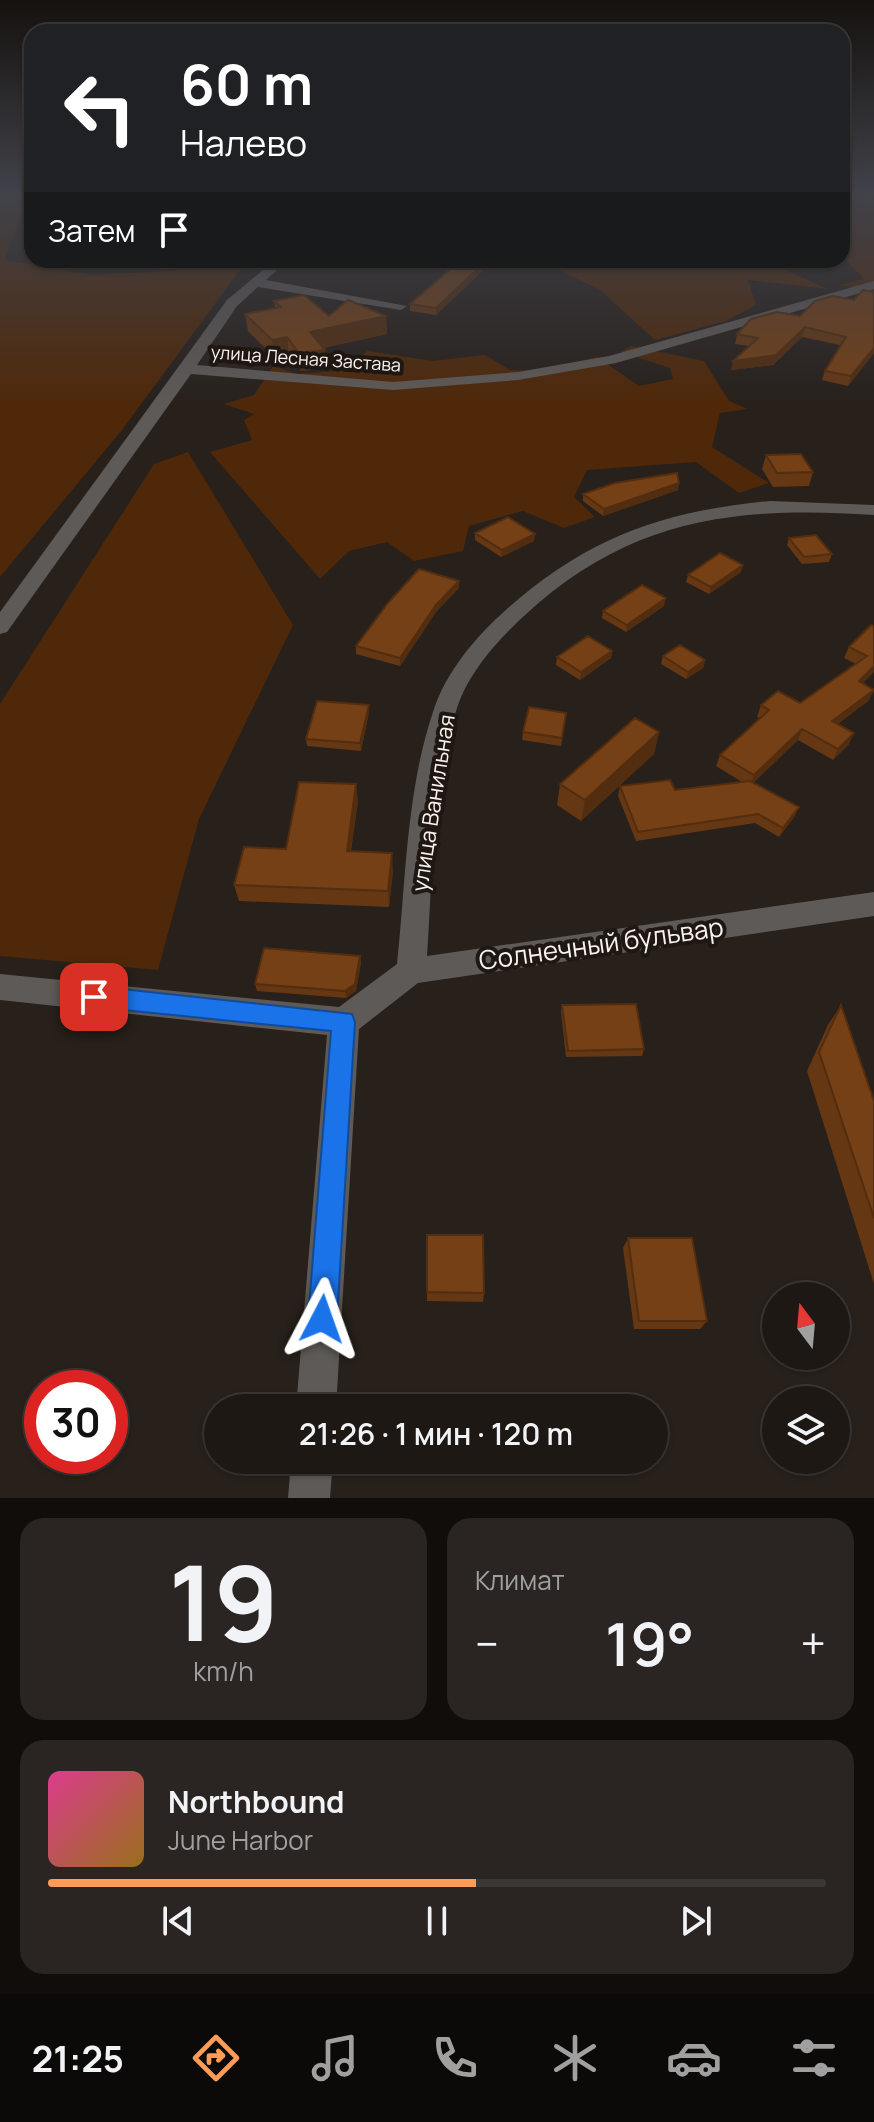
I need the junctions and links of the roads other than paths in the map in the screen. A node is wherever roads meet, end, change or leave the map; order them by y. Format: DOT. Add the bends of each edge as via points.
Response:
graph roads {
  1 [pos="271,268"];
  2 [pos="253,282"];
  3 [pos="874,285"];
  4 [pos="401,306"];
  5 [pos="187,369"];
  6 [pos="874,510"];
  7 [pos="0,627"];
  8 [pos="873,901"];
  9 [pos="411,971"];
  10 [pos="0,987"];
  11 [pos="344,1022"];
  12 [pos="317,1394"];
  13 [pos="311,1474"];
  14 [pos="309,1498"];
  1 -- 2 [label="street"];
  2 -- 4 [label="street"];
  2 -- 5 [label="street" via="232,303"];
  3 -- 5 [label="street, улица Лесная Застава" via="611,360 518,376 393,386"];
  5 -- 7 [label="street, улица Лесная Застава"];
  6 -- 9 [label="street, улица Ванильная" via="779,505 661,523 623,535 523,603 483,644 445,709 432,777"];
  8 -- 9 [label="street, Солнечный бульвар"];
  9 -- 11 [label="street, Солнечный бульвар"];
  10 -- 11 [label="street"];
  11 -- 12 [label="street"];
  13 -- 14 [label="street"];
}
